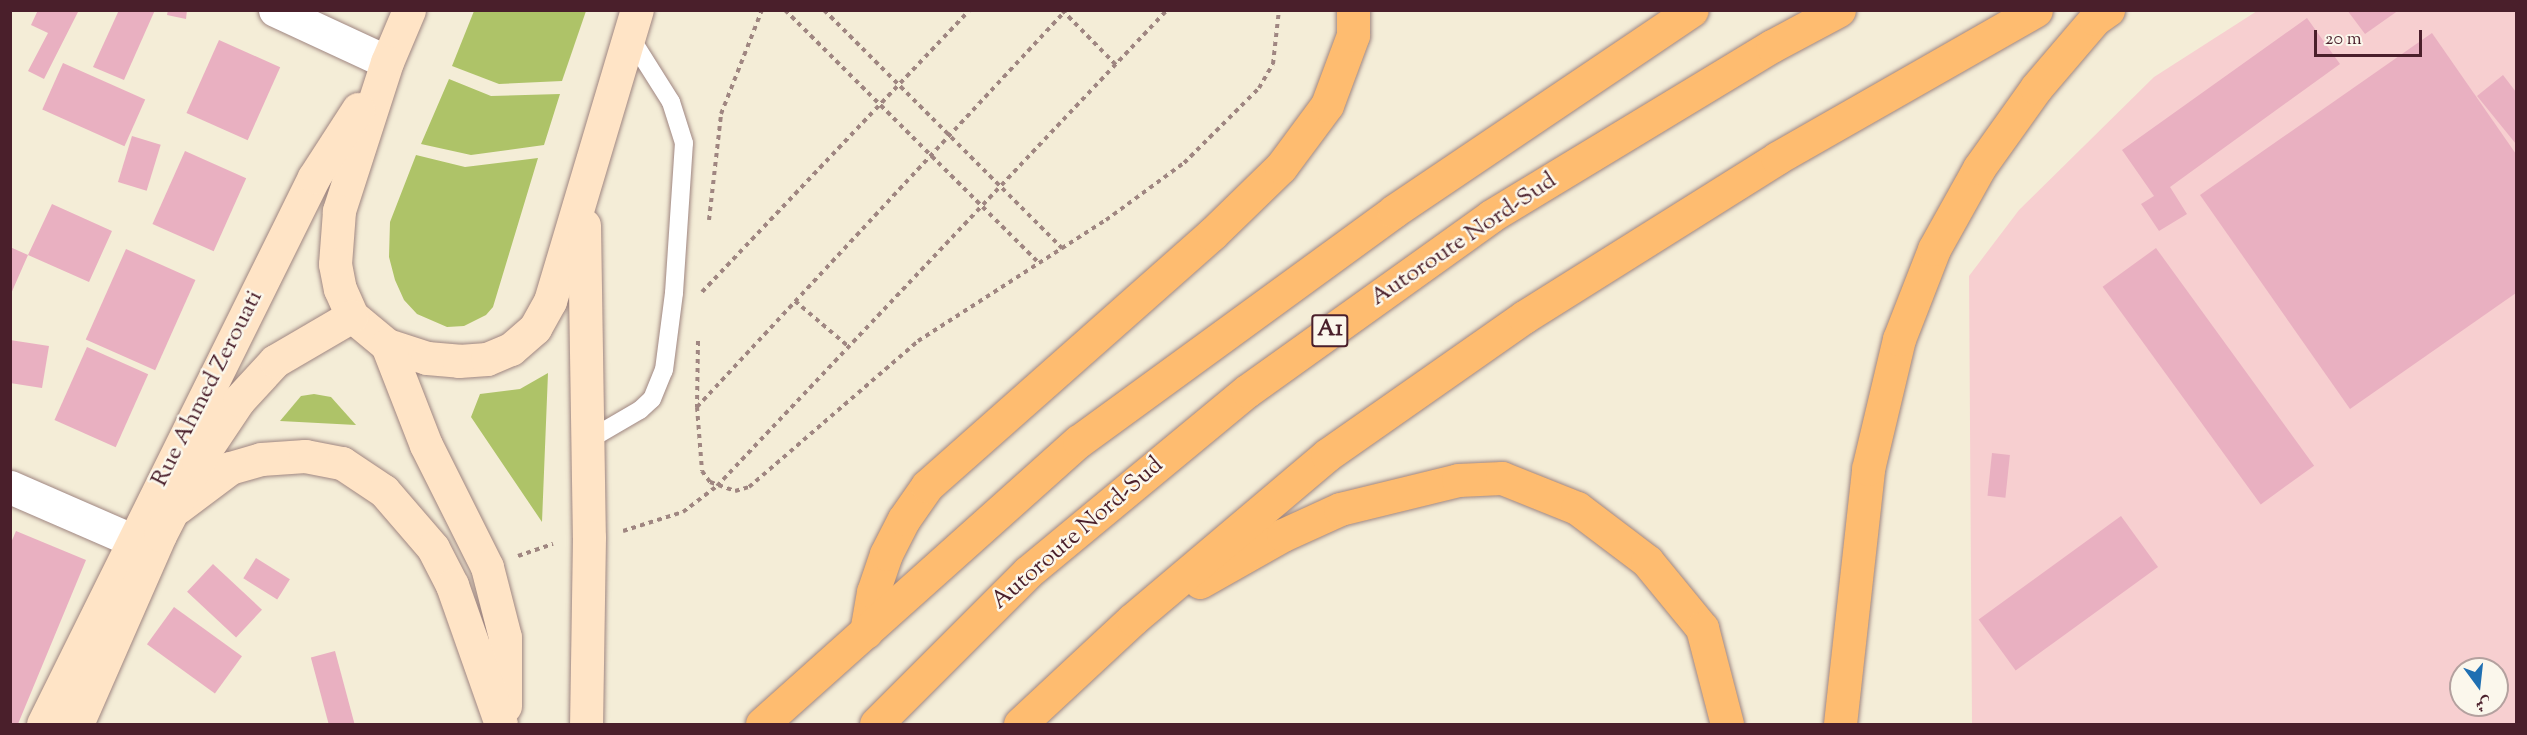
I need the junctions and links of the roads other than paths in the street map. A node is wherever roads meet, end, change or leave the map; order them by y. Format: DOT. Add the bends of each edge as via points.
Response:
graph roads {
  1 [pos="275,10"];
  2 [pos="409,10"];
  3 [pos="1353,10"];
  4 [pos="1692,10"];
  5 [pos="1839,10"];
  6 [pos="2036,10"];
  7 [pos="2108,10"];
  8 [pos="634,24"];
  9 [pos="387,62"];
  10 [pos="584,187"];
  11 [pos="352,316"];
  12 [pos="387,345"];
  13 [pos="585,442"];
  14 [pos="10,487"];
  15 [pos="170,514"];
  16 [pos="132,540"];
  17 [pos="1133,620"];
  18 [pos="866,632"];
  19 [pos="44,724"];
  20 [pos="77,724"];
  21 [pos="503,724"];
  22 [pos="586,724"];
  23 [pos="762,724"];
  24 [pos="876,724"];
  25 [pos="1020,724"];
  26 [pos="1727,724"];
  27 [pos="1840,724"];
  1 -- 9 [label="street"];
  2 -- 9 [label="main road"];
  3 -- 18 [label="highway" via="1353,35 1327,105 1281,167 1212,234 927,486 885,554"];
  4 -- 18 [label="highway, A1" via="1394,211 1079,441"];
  5 -- 24 [label="highway, Autoroute Nord-Sud / A1" via="1772,46 1491,216 1247,391 1028,572"];
  6 -- 17 [label="highway" via="1777,158 1524,317 1327,455"];
  7 -- 27 [label="highway" via="2036,88 1979,168 1935,249 1899,339 1868,469"];
  8 -- 10 [label="main road"];
  8 -- 13 [label="lane" via="671,102 684,144 674,293 664,370 652,399"];
  9 -- 11 [label="main road" via="334,234 340,290"];
  9 -- 16 [label="main road, Rue Ahmed Zerouati" via="314,177"];
  10 -- 12 [label="main road" via="550,301 535,328 512,349 487,359 459,361 427,358"];
  10 -- 13 [label="main road"];
  11 -- 12 [label="main road"];
  11 -- 15 [label="main road, Rue Ahmed Zerouati" via="275,361 239,400"];
  12 -- 21 [label="main road" via="426,445 487,567 505,637"];
  13 -- 22 [label="main road" via="589,537"];
  14 -- 16 [label="street"];
  15 -- 20 [label="main road, Rue Ahmed Zerouati"];
  15 -- 21 [label="main road" via="230,468 261,459 305,456 342,463 384,491 433,548 452,585"];
  16 -- 19 [label="main road, Rue Ahmed Zerouati"];
  17 -- 25 [label="highway"];
  17 -- 26 [label="highway" via="1283,535 1340,509 1458,480 1502,478 1577,508 1647,561 1702,628"];
  18 -- 23 [label="highway, A1"];
}
